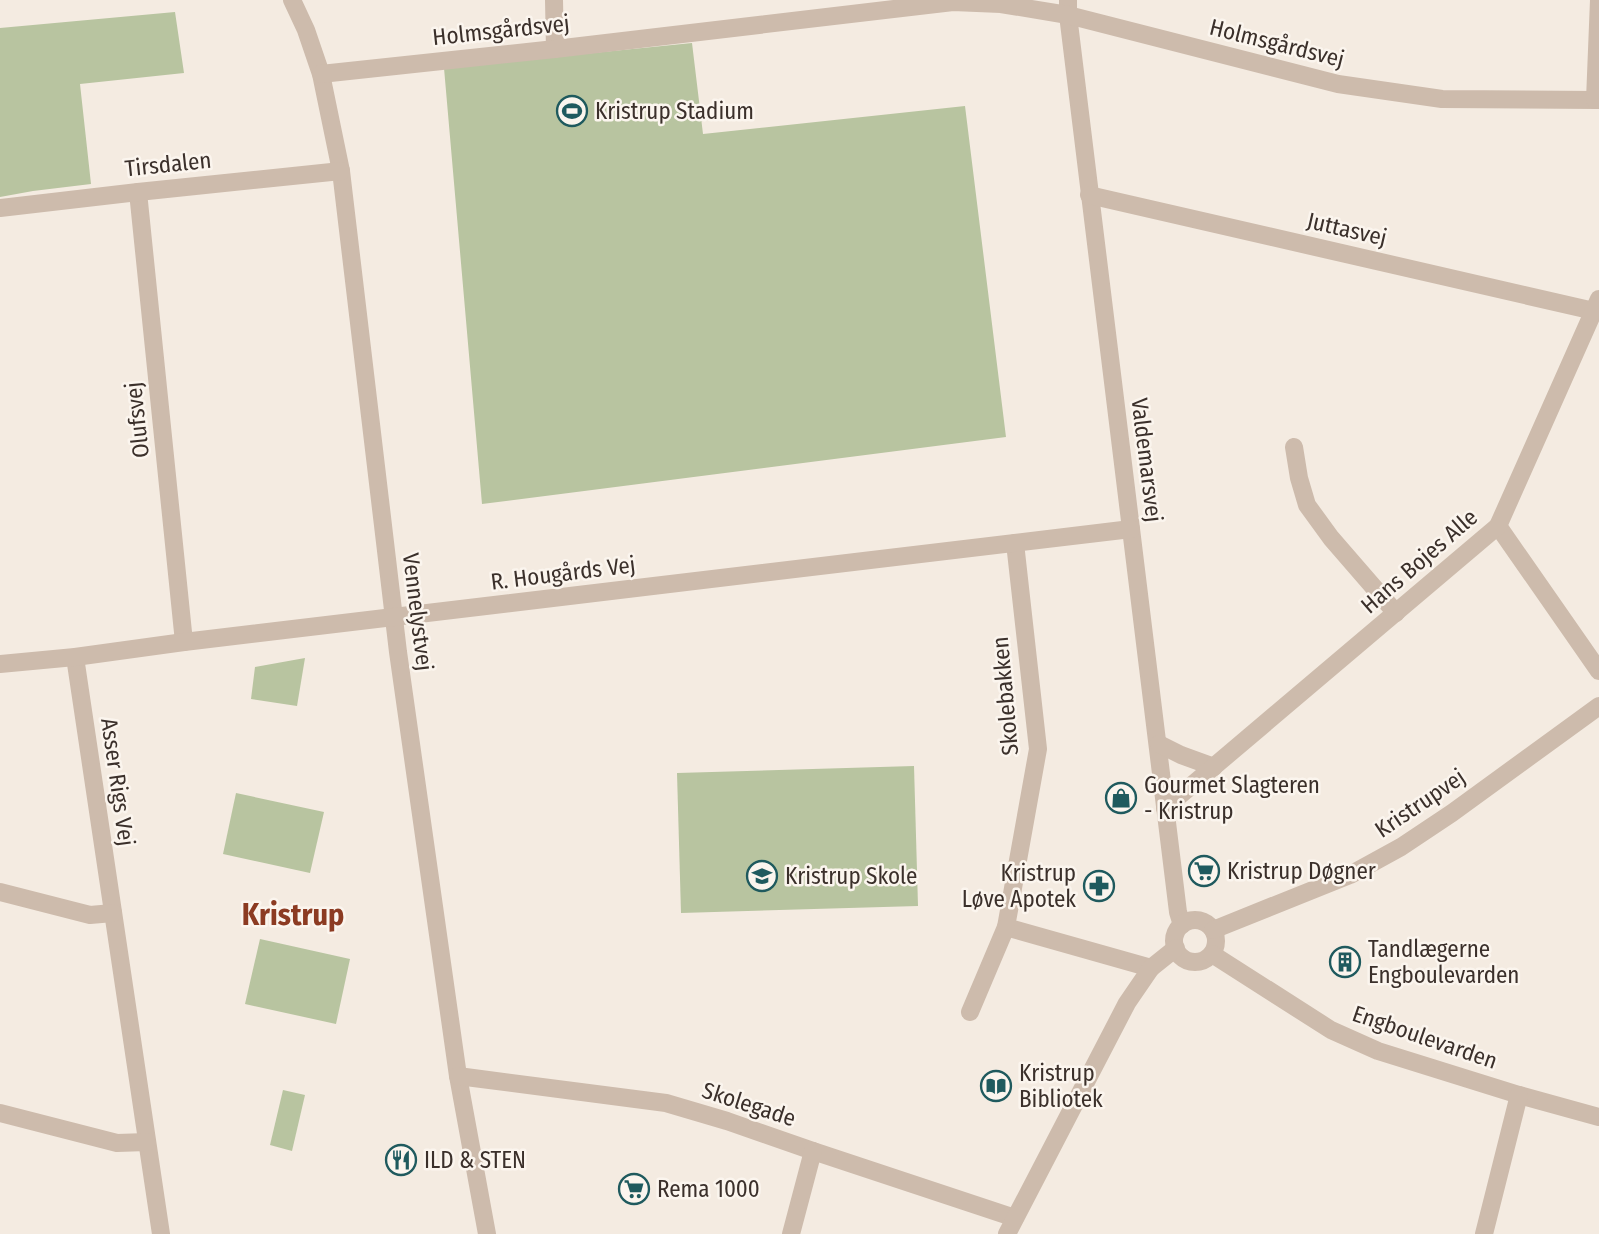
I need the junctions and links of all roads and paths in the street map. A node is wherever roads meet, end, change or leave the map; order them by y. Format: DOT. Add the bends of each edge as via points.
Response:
graph roads {
  1 [pos="292,0"];
  2 [pos="554,0"];
  3 [pos="1599,0"];
  4 [pos="1068,8"];
  5 [pos="822,9"];
  6 [pos="555,49"];
  7 [pos="321,74"];
  8 [pos="1597,100"];
  9 [pos="341,171"];
  10 [pos="138,192"];
  11 [pos="1089,195"];
  12 [pos="0,208"];
  13 [pos="1596,305"];
  14 [pos="1294,447"];
  15 [pos="1498,526"];
  16 [pos="1131,529"];
  17 [pos="1015,543"];
  18 [pos="1396,613"];
  19 [pos="393,617"];
  20 [pos="184,642"];
  21 [pos="75,657"];
  22 [pos="0,664"];
  23 [pos="1599,671"];
  24 [pos="1599,706"];
  25 [pos="1158,744"];
  26 [pos="1214,767"];
  27 [pos="1165,808"];
  28 [pos="0,892"];
  29 [pos="113,914"];
  30 [pos="1182,925"];
  31 [pos="1006,926"];
  32 [pos="1213,930"];
  33 [pos="1176,948"];
  34 [pos="1212,954"];
  35 [pos="1151,968"];
  36 [pos="970,1012"];
  37 [pos="458,1076"];
  38 [pos="1519,1095"];
  39 [pos="0,1113"];
  40 [pos="1599,1117"];
  41 [pos="147,1142"];
  42 [pos="813,1151"];
  43 [pos="1011,1226"];
  44 [pos="161,1234"];
  45 [pos="487,1234"];
  46 [pos="791,1234"];
  47 [pos="1484,1234"];
  1 -- 7 [label="street, Vennelystvej"];
  2 -- 6 [label="street"];
  3 -- 8 [label="street"];
  4 -- 5 [label="street, Holmsgårdsvej" via="953,2"];
  4 -- 8 [label="street, Holmsgårdsvej" via="1338,84 1442,99"];
  4 -- 11 [label="street, Valdemarsvej"];
  5 -- 6 [label="street, Holmsgårdsvej"];
  6 -- 7 [label="street, Holmsgårdsvej"];
  7 -- 9 [label="street, Vennelystvej"];
  9 -- 10 [label="street, Tirsdalen"];
  9 -- 19 [label="street, Vennelystvej"];
  10 -- 12 [label="street, Tirsdalen"];
  10 -- 20 [label="street, Olufsvej"];
  11 -- 13 [label="street, Juttasvej"];
  11 -- 16 [label="street, Valdemarsvej"];
  13 -- 15 [label="street, Hans Bojes Alle"];
  14 -- 18 [label="street" via="1307,505"];
  15 -- 18 [label="street, Hans Bojes Alle"];
  15 -- 23 [label="street"];
  16 -- 17 [label="street, R. Hougårds Vej"];
  16 -- 25 [label="street, Valdemarsvej"];
  17 -- 19 [label="street, R. Hougårds Vej"];
  17 -- 31 [label="street, Skolebakken" via="1038,749"];
  18 -- 26 [label="street, Hans Bojes Alle"];
  19 -- 20 [label="street, R. Hougårds Vej"];
  19 -- 37 [label="street, Vennelystvej"];
  20 -- 21 [label="street, R. Hougårds Vej"];
  21 -- 22 [label="street, R. Hougårds Vej"];
  21 -- 29 [label="street, Asser Rigs Vej"];
  24 -- 32 [label="street, Kristrupvej" via="1401,847 1350,875"];
  25 -- 26 [label="street"];
  25 -- 27 [label="street, Valdemarsvej"];
  26 -- 27 [label="street, Hans Bojes Alle"];
  27 -- 30 [label="street, Valdemarsvej"];
  28 -- 29 [label="street" via="90,915"];
  29 -- 41 [label="street, Asser Rigs Vej"];
  30 -- 32 [label="street" via="1199,920"];
  30 -- 33 [label="street" via="1175,936"];
  31 -- 35 [label="street"];
  31 -- 36 [label="street, Skolebakken"];
  32 -- 34 [label="street"];
  33 -- 34 [label="street" via="1195,962"];
  33 -- 35 [label="street"];
  34 -- 38 [label="street, Engboulevarden" via="1331,1030 1378,1051"];
  35 -- 43 [label="street" via="1127,1003"];
  37 -- 42 [label="street, Skolegade" via="666,1103"];
  37 -- 45 [label="street, Vennelystvej"];
  38 -- 40 [label="street, Engboulevarden"];
  38 -- 47 [label="street"];
  39 -- 41 [label="street" via="117,1143"];
  41 -- 44 [label="street, Asser Rigs Vej"];
  42 -- 43 [label="street, Skolegade"];
  42 -- 46 [label="street"];
}
